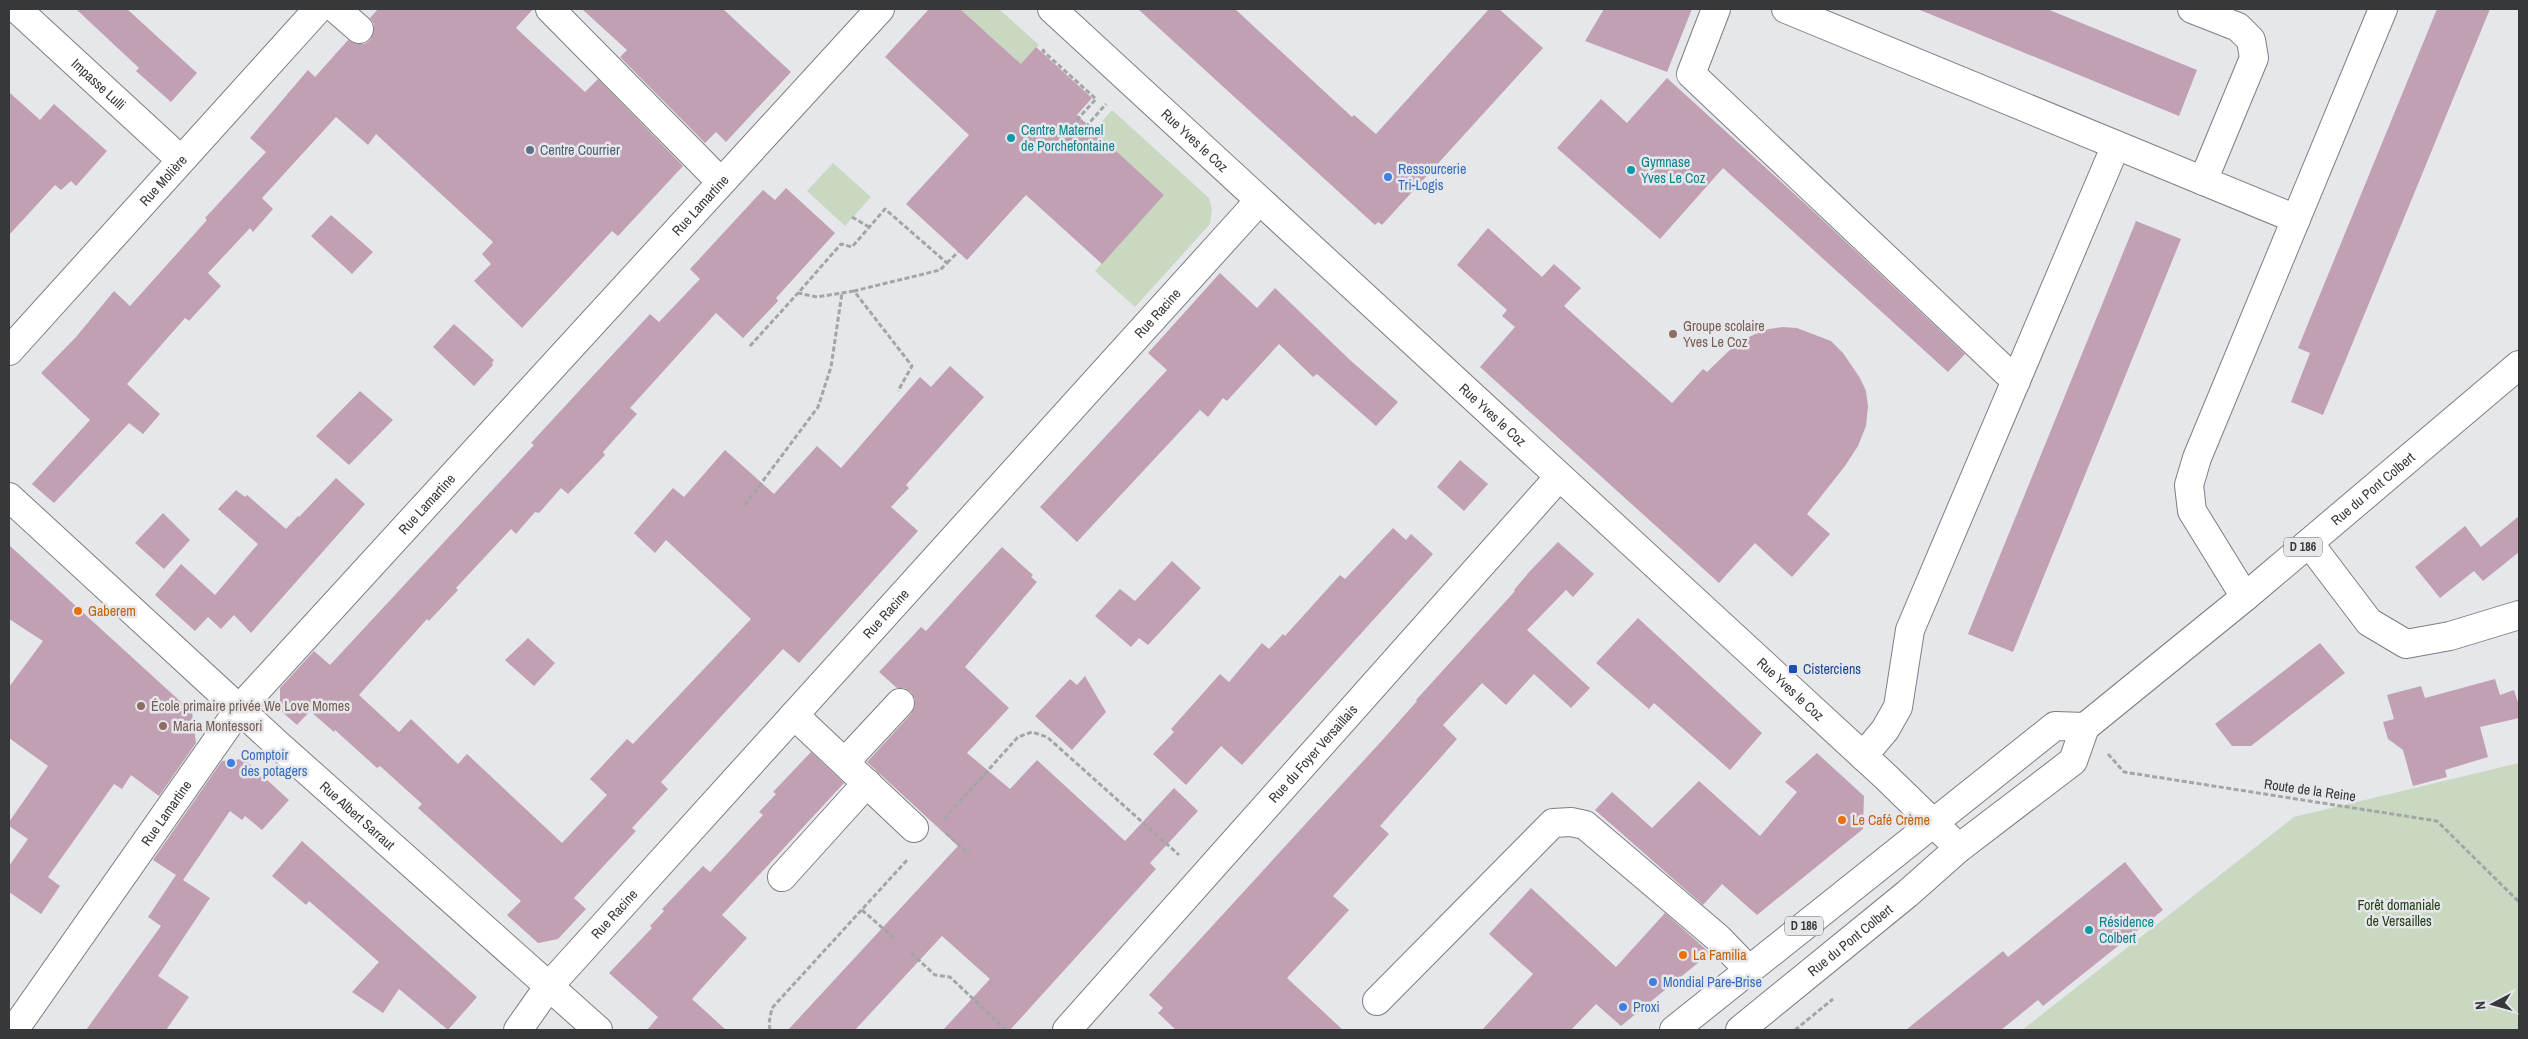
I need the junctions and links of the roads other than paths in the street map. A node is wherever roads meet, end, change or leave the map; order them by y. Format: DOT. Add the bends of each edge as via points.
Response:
graph roads {
  1 [pos="18,9"];
  2 [pos="318,9"];
  3 [pos="336,9"];
  4 [pos="550,9"];
  5 [pos="880,9"];
  6 [pos="1052,9"];
  7 [pos="1716,9"];
  8 [pos="1786,9"];
  9 [pos="2192,9"];
  10 [pos="2383,9"];
  11 [pos="359,29"];
  12 [pos="2116,145"];
  13 [pos="181,160"];
  14 [pos="2203,181"];
  15 [pos="721,182"];
  16 [pos="1259,201"];
  17 [pos="2296,219"];
  18 [pos="9,351"];
  19 [pos="2519,365"];
  20 [pos="2016,381"];
  21 [pos="1559,477"];
  22 [pos="9,497"];
  23 [pos="2309,543"];
  24 [pos="2245,597"];
  25 [pos="2519,615"];
  26 [pos="900,703"];
  27 [pos="240,708"];
  28 [pos="794,715"];
  29 [pos="2085,727"];
  30 [pos="1863,756"];
  31 [pos="845,762"];
  32 [pos="867,783"];
  33 [pos="1933,822"];
  34 [pos="921,836"];
  35 [pos="1959,848"];
  36 [pos="782,877"];
  37 [pos="1749,970"];
  38 [pos="549,986"];
  39 [pos="1377,1001"];
  40 [pos="14,1030"];
  41 [pos="518,1030"];
  42 [pos="598,1030"];
  43 [pos="1068,1030"];
  44 [pos="1674,1030"];
  45 [pos="1740,1030"];
  1 -- 13 [label="street, Impasse Lulli"];
  2 -- 13 [label="street, Rue Molière"];
  3 -- 11 [label="street"];
  4 -- 15 [label="street"];
  5 -- 15 [label="street, Rue Lamartine"];
  6 -- 16 [label="street, Rue Yves le Coz"];
  7 -- 20 [label="street" via="1691,74"];
  8 -- 12 [label="street"];
  9 -- 14 [label="street" via="2238,27 2251,40 2254,58"];
  10 -- 17 [label="street"];
  12 -- 14 [label="street"];
  12 -- 20 [label="street"];
  13 -- 18 [label="street, Rue Molière"];
  14 -- 17 [label="street"];
  15 -- 27 [label="street, Rue Lamartine"];
  16 -- 21 [label="street, Rue Yves le Coz"];
  16 -- 28 [label="street, Rue Racine"];
  17 -- 24 [label="street" via="2188,485 2192,511"];
  19 -- 23 [label="street, Rue du Pont Colbert / D 186"];
  20 -- 30 [label="street" via="1910,630 1904,685 1898,707 1885,730"];
  21 -- 30 [label="street, Rue Yves le Coz"];
  21 -- 43 [label="street, Rue du Foyer Versaillais"];
  22 -- 27 [label="street, Rue Albert Sarraut"];
  23 -- 24 [label="street, Rue du Pont Colbert / D 186"];
  23 -- 25 [label="street" via="2369,622 2406,644 2450,636"];
  24 -- 29 [label="street, Rue du Pont Colbert / D 186"];
  26 -- 31 [label="street"];
  27 -- 38 [label="street, Rue Albert Sarraut"];
  27 -- 40 [label="street, Rue Lamartine"];
  28 -- 31 [label="street"];
  28 -- 38 [label="street, Rue Racine"];
  29 -- 33 [label="street, D 186" via="2055,726"];
  29 -- 35 [label="street, Rue du Pont Colbert" via="2074,761"];
  30 -- 33 [label="street, Rue Yves le Coz"];
  31 -- 32 [label="street"];
  32 -- 34 [label="street"];
  32 -- 36 [label="street"];
  33 -- 35 [label="street"];
  33 -- 37 [label="street, D 186"];
  35 -- 45 [label="street, Rue du Pont Colbert"];
  37 -- 39 [label="street" via="1718,938 1585,824 1553,823"];
  37 -- 44 [label="street, D 186"];
  38 -- 41 [label="street, Rue Racine"];
  38 -- 42 [label="street, Rue Albert Sarraut"];
}
